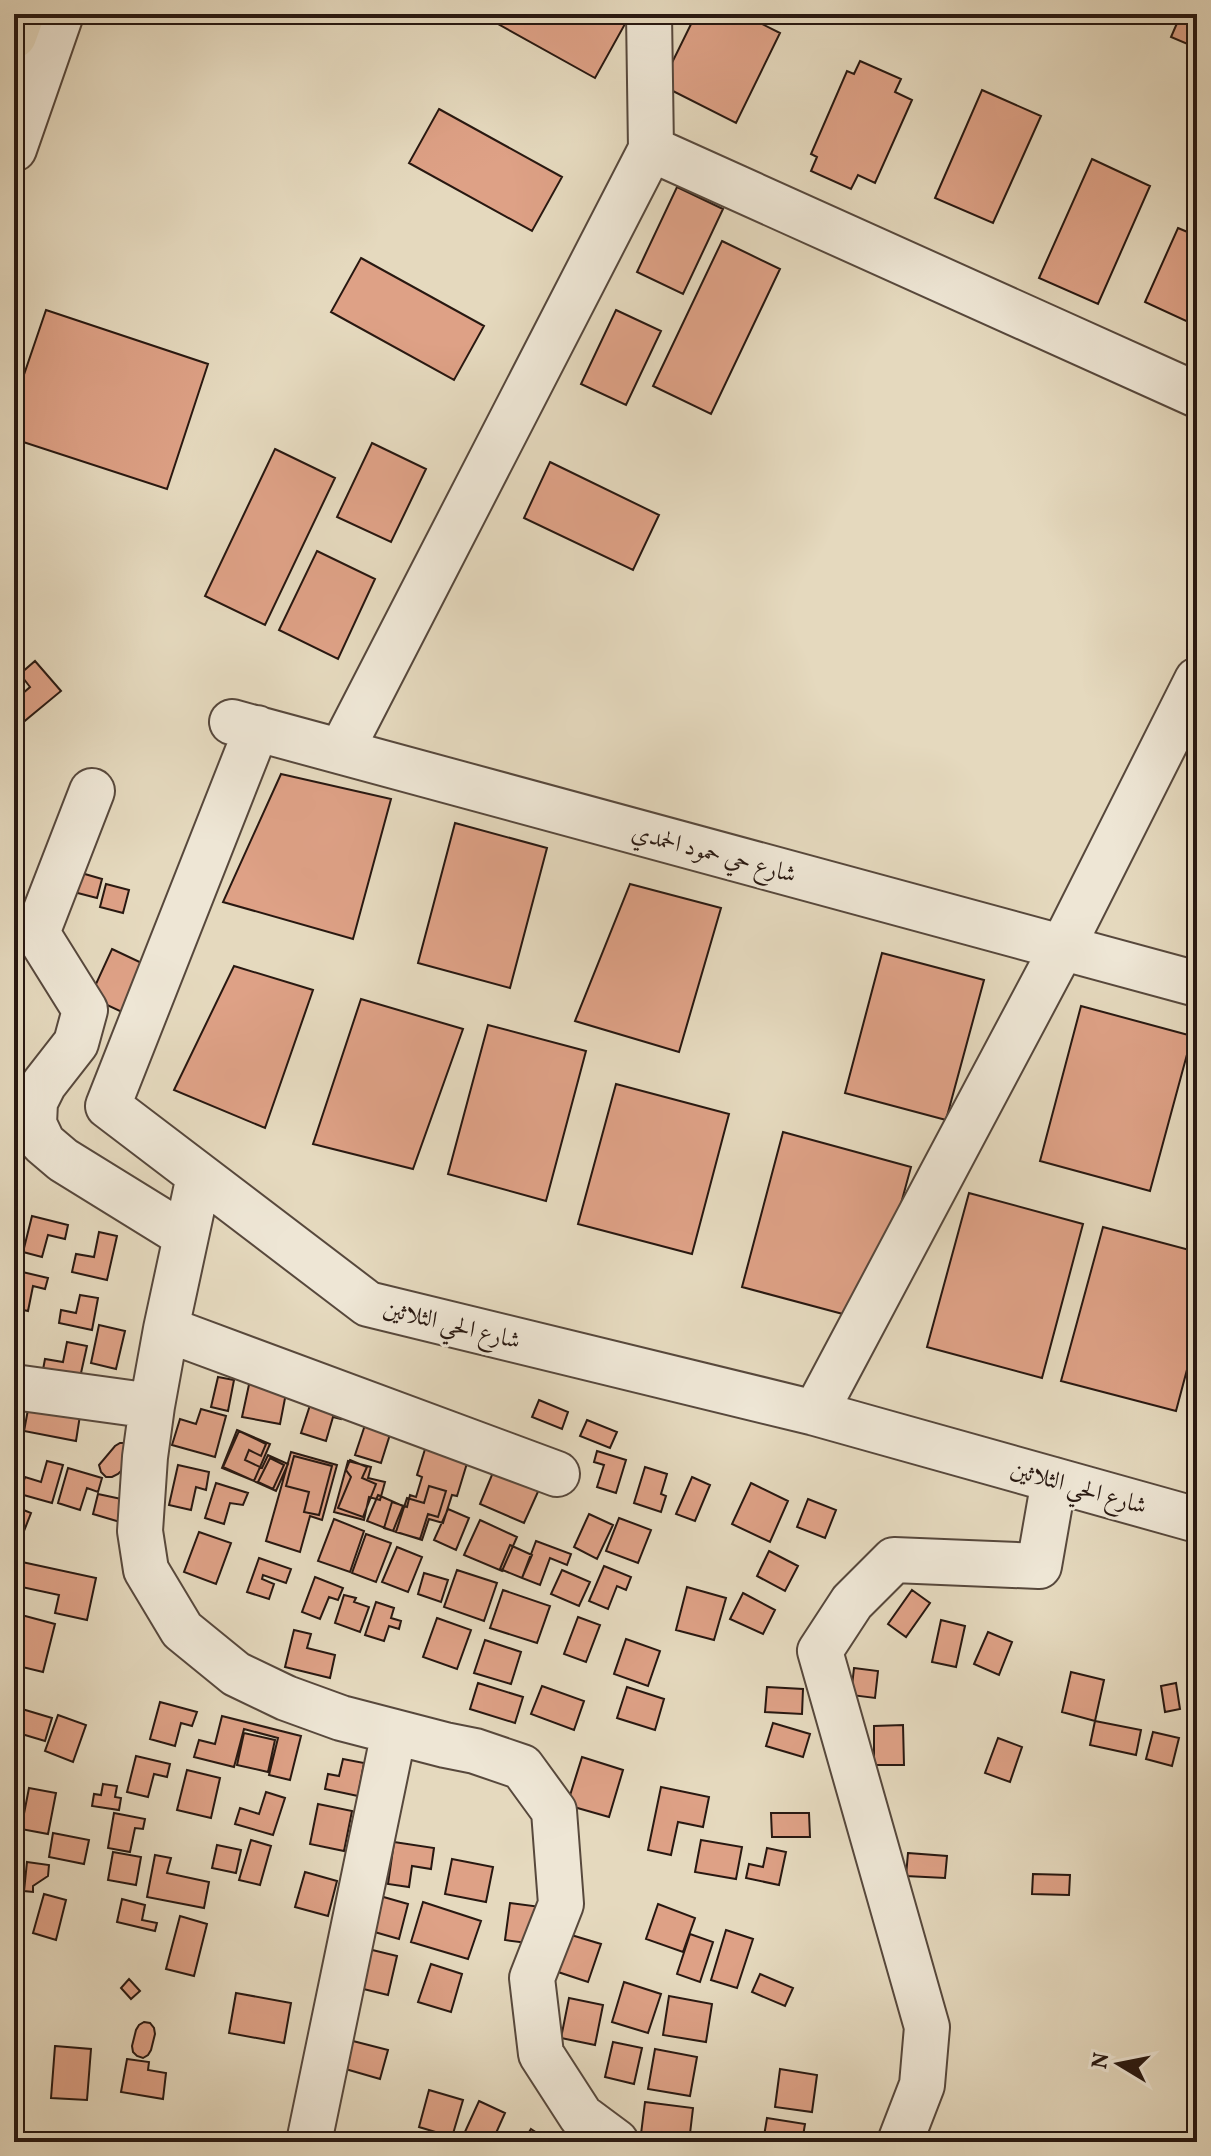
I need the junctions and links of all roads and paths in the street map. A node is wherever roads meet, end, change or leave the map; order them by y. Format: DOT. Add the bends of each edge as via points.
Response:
graph roads {
  1 [pos="22,14"];
  2 [pos="61,14"];
  3 [pos="649,14"];
  4 [pos="14,36"];
  5 [pos="14,149"];
  6 [pos="651,149"];
  7 [pos="1197,395"];
  8 [pos="1197,680"];
  9 [pos="244,725"];
  10 [pos="341,751"];
  11 [pos="92,791"];
  12 [pos="1062,948"];
  13 [pos="1197,984"];
  14 [pos="199,1176"];
  15 [pos="186,1236"];
  16 [pos="166,1329"];
  17 [pos="14,1387"];
  18 [pos="152,1406"];
  19 [pos="815,1413"];
  20 [pos="557,1474"];
  21 [pos="1054,1480"];
  22 [pos="1197,1520"];
  23 [pos="394,1732"];
  24 [pos="309,2142"];
  25 [pos="616,2142"];
  26 [pos="900,2142"];
  1 -- 4 [label="main road"];
  2 -- 5 [label="street"];
  3 -- 6 [label="street"];
  6 -- 7 [label="street"];
  6 -- 10 [label="street"];
  8 -- 12 [label="street"];
  9 -- 10 [label="street, شارع حي حمود الحمدي"];
  9 -- 14 [label="street, شارع الحي الثلاثين" via="108,1106"];
  10 -- 12 [label="street, شارع حي حمود الحمدي"];
  11 -- 15 [label="street" via="37,933 85,1010 76,1043 35,1102 34,1124 43,1143 63,1160"];
  12 -- 13 [label="street, شارع حي حمود الحمدي"];
  12 -- 19 [label="street"];
  14 -- 15 [label="street"];
  14 -- 19 [label="street, شارع الحي الثلاثين" via="368,1304"];
  15 -- 16 [label="street"];
  16 -- 18 [label="street"];
  16 -- 20 [label="street"];
  17 -- 18 [label="street"];
  18 -- 23 [label="street" via="140,1531 146,1570 182,1630 236,1674 286,1698"];
  19 -- 21 [label="street, شارع الحي الثلاثين"];
  21 -- 22 [label="street, شارع الحي الثلاثين"];
  21 -- 26 [label="street" via="1039,1566 894,1560 852,1602 820,1651 927,2027 922,2085"];
  23 -- 24 [label="street"];
  23 -- 25 [label="street" via="522,1767 554,1811 561,1904 532,1978 541,2054 581,2116"];
}
